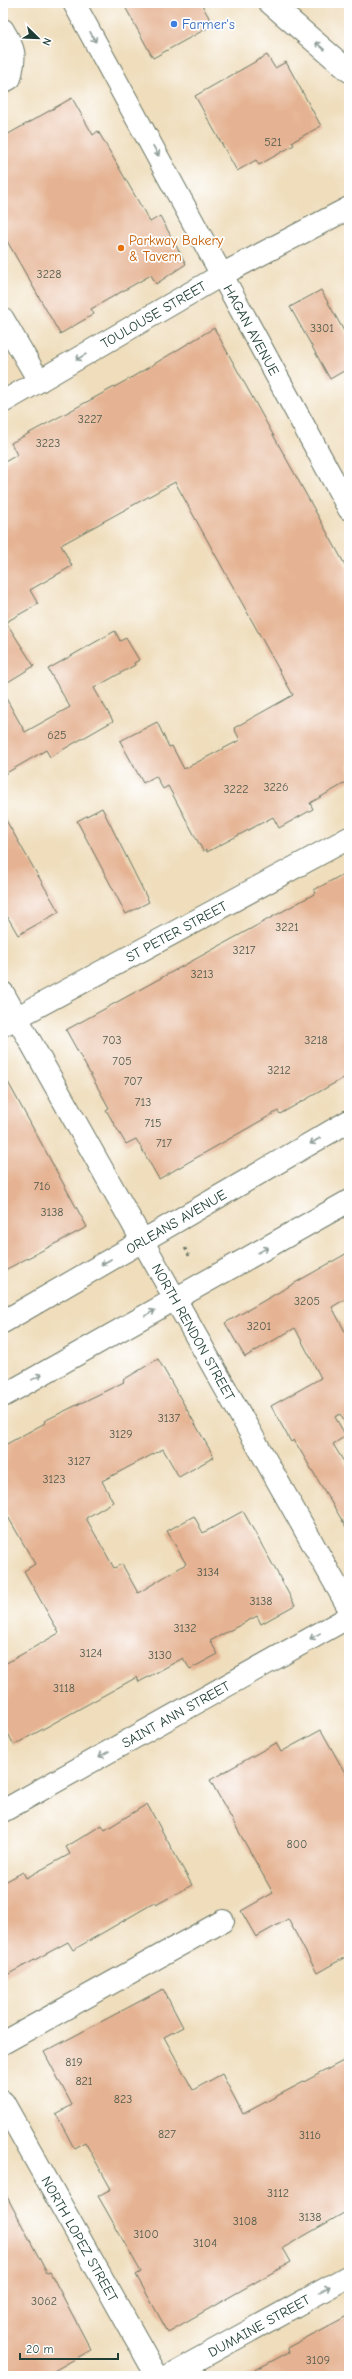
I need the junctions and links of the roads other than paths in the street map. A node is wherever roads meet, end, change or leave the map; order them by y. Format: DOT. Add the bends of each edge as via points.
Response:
graph roads {
  1 [pos="74,3"];
  2 [pos="270,3"];
  3 [pos="3,30"];
  4 [pos="349,71"];
  5 [pos="3,82"];
  6 [pos="349,208"];
  7 [pos="223,274"];
  8 [pos="3,319"];
  9 [pos="39,381"];
  10 [pos="3,402"];
  11 [pos="349,509"];
  12 [pos="349,838"];
  13 [pos="3,993"];
  14 [pos="10,1021"];
  15 [pos="349,1121"];
  16 [pos="349,1201"];
  17 [pos="142,1241"];
  18 [pos="175,1300"];
  19 [pos="3,1322"];
  20 [pos="3,1396"];
  21 [pos="349,1608"];
  22 [pos="349,1617"];
  23 [pos="3,1811"];
  24 [pos="223,1922"];
  25 [pos="3,2043"];
  26 [pos="3,2102"];
  27 [pos="349,2276"];
  28 [pos="157,2376"];
  29 [pos="168,2376"];
  1 -- 7 [label="street, HAGAN AVENUE, one-way"];
  4 -- 2 [label="street, one-way"];
  3 -- 5 [label="street" via="13,48 14,61 10,78"];
  6 -- 7 [label="street, TOULOUSE STREET"];
  7 -- 9 [label="street, TOULOUSE STREET, one-way"];
  7 -- 11 [label="street, HAGAN AVENUE"];
  8 -- 9 [label="street"];
  9 -- 10 [label="street, TOULOUSE STREET"];
  12 -- 14 [label="street, ST PETER STREET"];
  13 -- 14 [label="street, NORTH RENDON STREET"];
  14 -- 17 [label="street, NORTH RENDON STREET"];
  15 -- 17 [label="street, ORLEANS AVENUE, one-way"];
  18 -- 16 [label="street, one-way"];
  17 -- 18 [label="street, NORTH RENDON STREET"];
  17 -- 19 [label="street, ORLEANS AVENUE, one-way"];
  20 -- 18 [label="street, one-way"];
  18 -- 21 [label="street, NORTH RENDON STREET"];
  22 -- 23 [label="street, SAINT ANN STREET, one-way"];
  24 -- 25 [label="street"];
  26 -- 28 [label="street, NORTH LOPEZ STREET"];
  29 -- 27 [label="street, DUMAINE STREET, one-way"];
}
